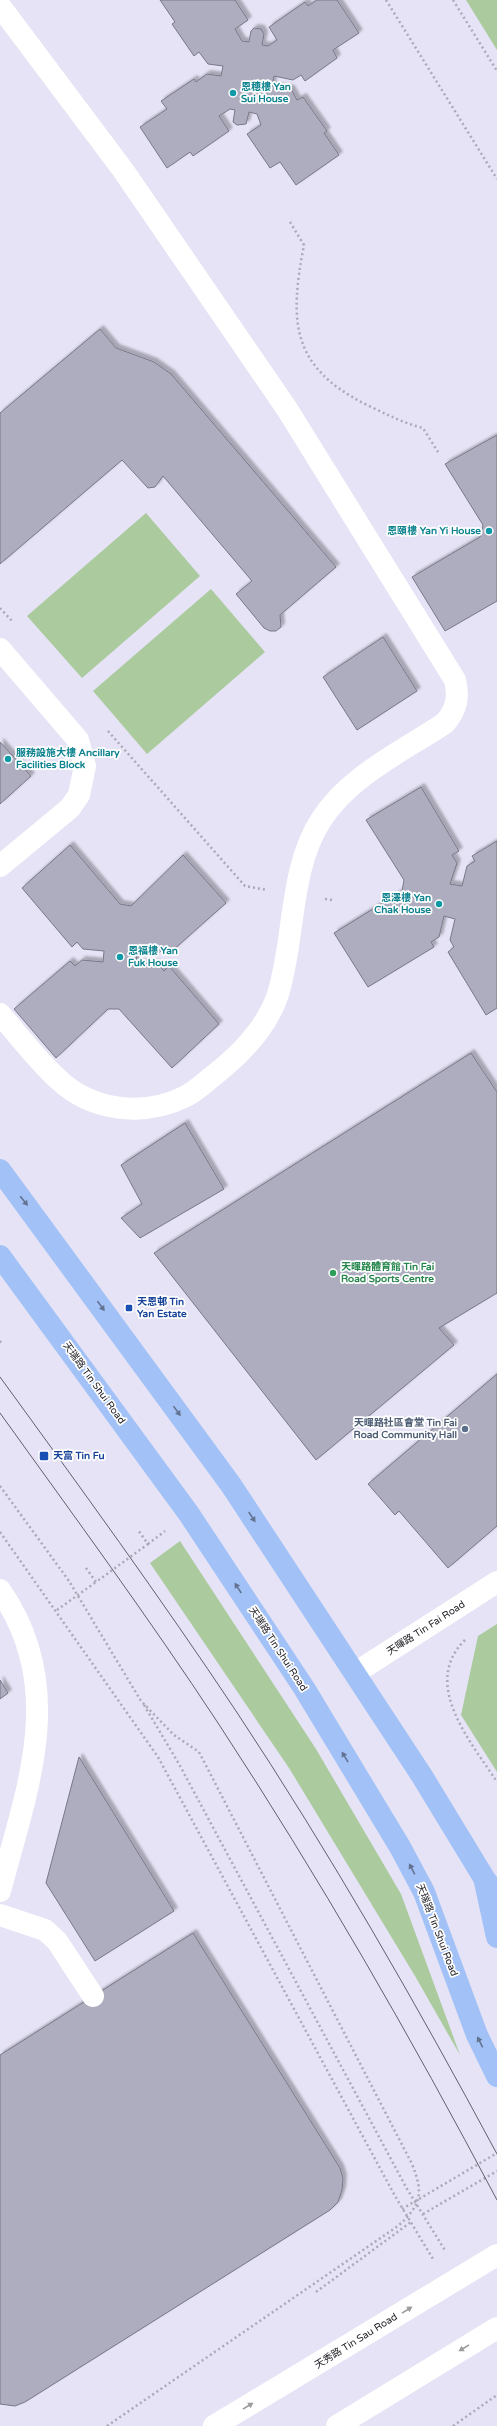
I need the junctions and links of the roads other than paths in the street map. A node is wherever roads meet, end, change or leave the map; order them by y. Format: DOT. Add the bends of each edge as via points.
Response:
graph roads {
  1 [pos="0,6"];
  2 [pos="0,649"];
  3 [pos="0,866"];
  4 [pos="0,1014"];
  5 [pos="0,1170"];
  6 [pos="0,1256"];
  7 [pos="497,1582"];
  8 [pos="1,1595"];
  9 [pos="355,1674"];
  10 [pos="484,1878"];
  11 [pos="0,1891"];
  12 [pos="497,1896"];
  13 [pos="0,1915"];
  14 [pos="497,1937"];
  15 [pos="93,1996"];
  16 [pos="497,2076"];
  17 [pos="497,2255"];
  18 [pos="497,2328"];
  19 [pos="340,2425"];
  20 [pos="214,2426"];
  1 -- 4 [label="street" via="123,170 287,408 455,680 458,692 452,714 445,723 350,786 320,821 310,841 297,894 283,976 267,1017 230,1063 186,1097 165,1105 142,1109 120,1108 84,1097 60,1081"];
  2 -- 3 [label="street" via="78,740 85,766 79,795 70,808"];
  5 -- 9 [label="main road, one-way" via="231,1485"];
  16 -- 6 [label="main road, 天瑞路 Tin Shui Road, one-way" via="477,2035 424,1892 400,1847 304,1688 189,1514"];
  7 -- 9 [label="street, 天暉路 Tin Fai Road"];
  8 -- 11 [label="street" via="22,1630 32,1661 38,1722 35,1753"];
  9 -- 10 [label="main road" via="422,1776"];
  10 -- 12 [label="main road"];
  10 -- 14 [label="main road"];
  13 -- 15 [label="street" via="45,1930 57,1942"];
  20 -- 17 [label="street, 天秀路 Tin Sau Road, one-way"];
  18 -- 19 [label="street, one-way"];
}
